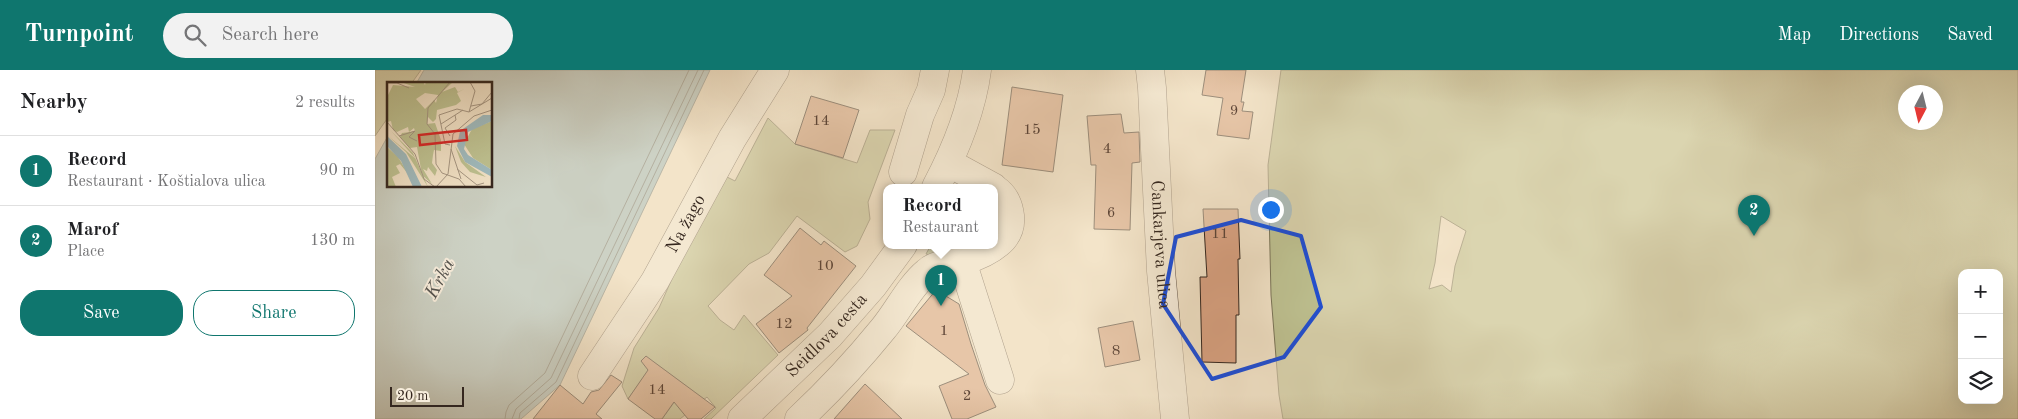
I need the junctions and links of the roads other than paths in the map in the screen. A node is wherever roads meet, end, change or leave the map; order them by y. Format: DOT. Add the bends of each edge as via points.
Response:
graph roads {
  1 [pos="775,70"];
  2 [pos="935,70"];
  3 [pos="977,70"];
  4 [pos="1150,70"];
  5 [pos="949,163"];
  6 [pos="903,172"];
  7 [pos="937,184"];
  8 [pos="987,184"];
  9 [pos="998,192"];
  10 [pos="998,243"];
  11 [pos="900,249"];
  12 [pos="990,249"];
  13 [pos="962,261"];
  14 [pos="592,376"];
  15 [pos="1000,380"];
  16 [pos="741,419"];
  17 [pos="799,419"];
  18 [pos="1175,419"];
  1 -- 14 [label="street, Na žago" via="732,139 655,281"];
  2 -- 6 [label="street"];
  3 -- 5 [label="street"];
  4 -- 18 [label="street, Cankarjeva ulica" via="1161,270"];
  5 -- 7 [label="street"];
  5 -- 8 [label="street"];
  9 -- 10 [label="street" via="1007,200 1010,215 1008,229"];
  11 -- 16 [label="street, Seidlova cesta" via="830,335"];
  12 -- 13 [label="street"];
  13 -- 15 [label="street"];
  13 -- 17 [label="street" via="929,270 883,329 827,393"];
}
